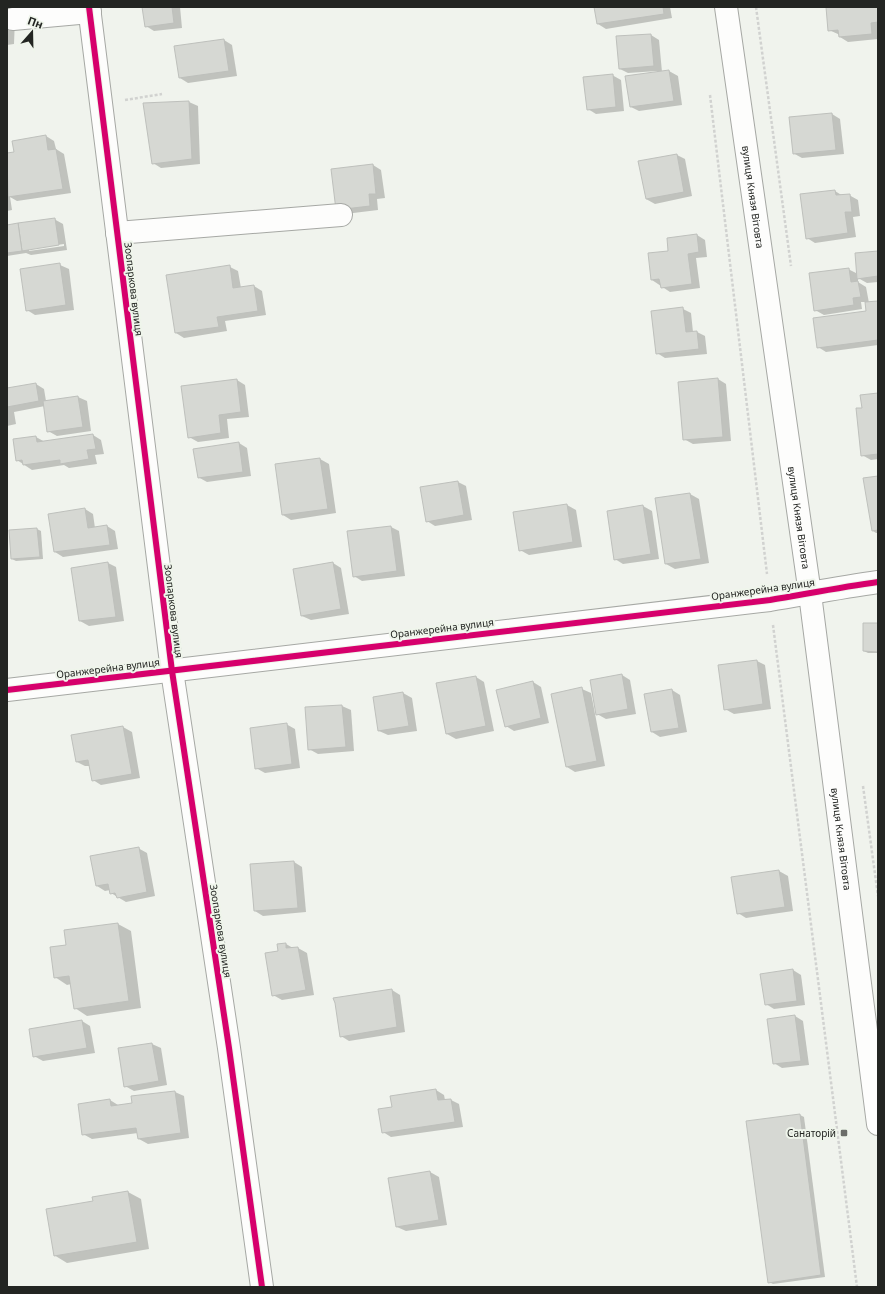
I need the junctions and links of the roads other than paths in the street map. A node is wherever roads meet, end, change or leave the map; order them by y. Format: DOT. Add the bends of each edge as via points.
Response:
graph roads {
  1 [pos="726,7"];
  2 [pos="89,9"];
  3 [pos="12,19"];
  4 [pos="341,215"];
  5 [pos="117,233"];
  6 [pos="878,582"];
  7 [pos="810,594"];
  8 [pos="172,671"];
  9 [pos="7,690"];
  10 [pos="878,1124"];
  11 [pos="262,1287"];
  1 -- 7 [label="street, вулиця Князя Вітовта"];
  2 -- 3 [label="street"];
  2 -- 5 [label="street, Зоопаркова вулиця"];
  4 -- 5 [label="street"];
  5 -- 8 [label="street, Зоопаркова вулиця"];
  6 -- 7 [label="street, Оранжерейна вулиця"];
  7 -- 8 [label="street, Оранжерейна вулиця"];
  7 -- 10 [label="street, вулиця Князя Вітовта"];
  8 -- 9 [label="street, Оранжерейна вулиця"];
  8 -- 11 [label="street, Зоопаркова вулиця"];
}
